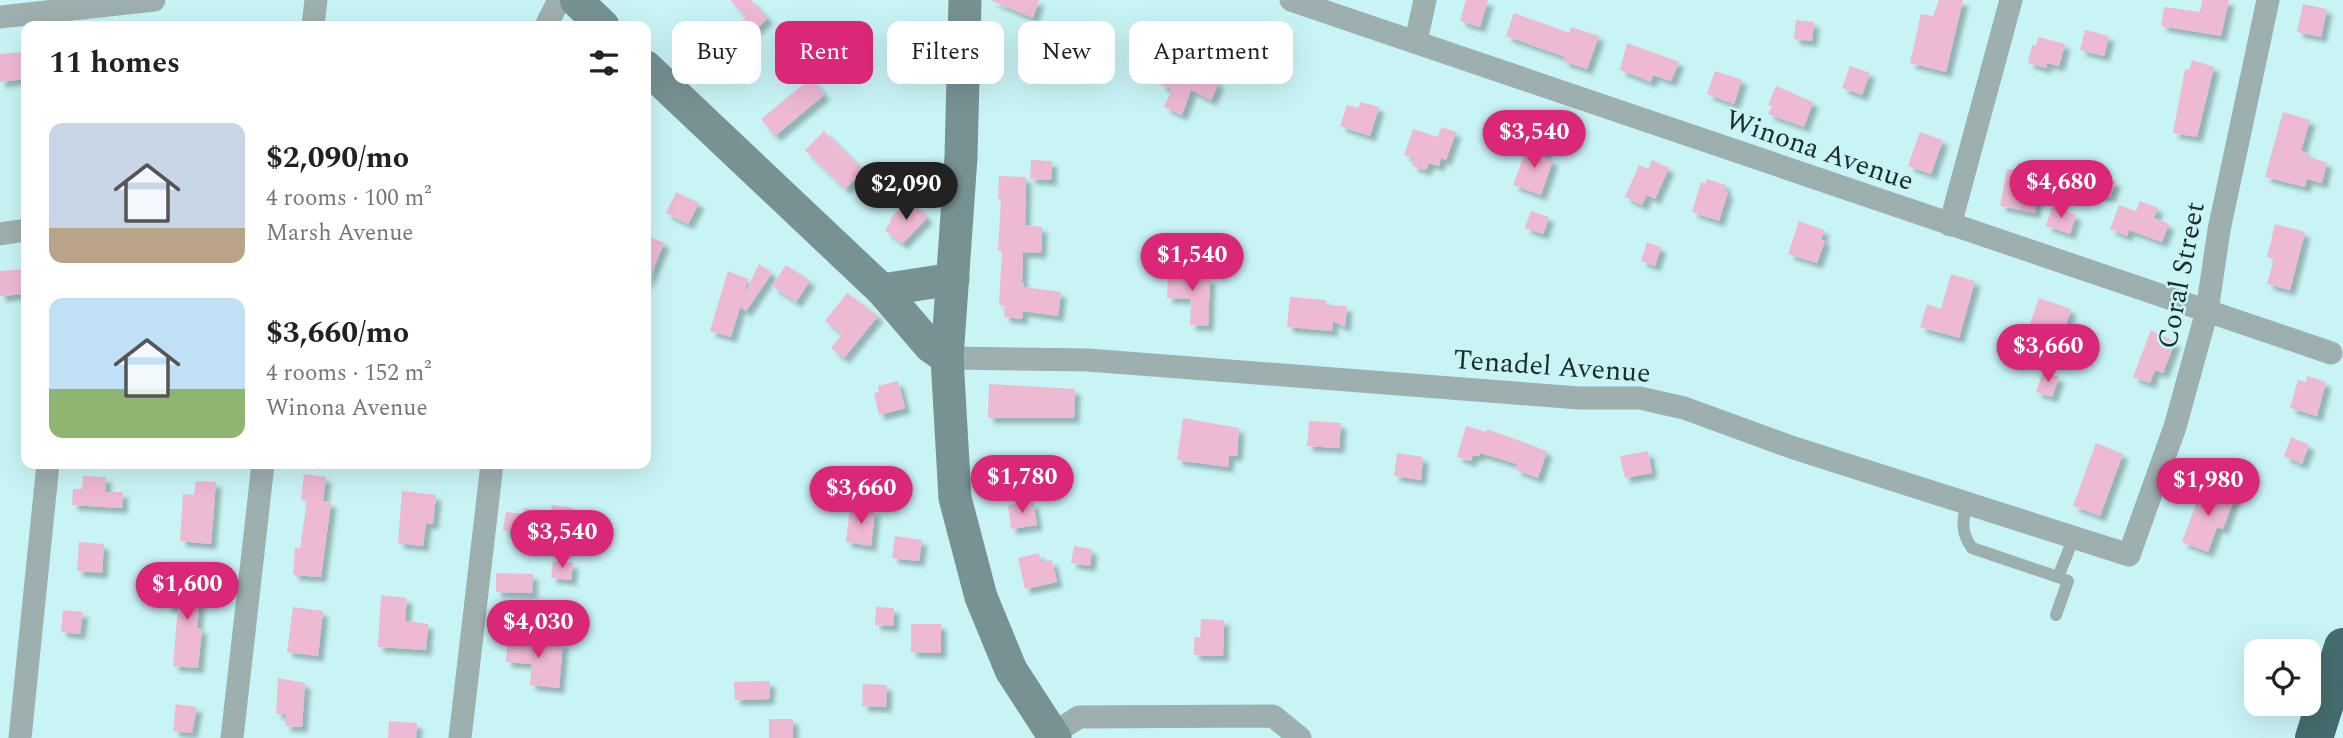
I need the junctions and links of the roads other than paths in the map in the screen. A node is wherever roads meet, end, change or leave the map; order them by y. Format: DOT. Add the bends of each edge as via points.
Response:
graph roads {
  1 [pos="154,0"];
  2 [pos="316,0"];
  3 [pos="559,0"];
  4 [pos="576,0"];
  5 [pos="965,0"];
  6 [pos="1291,0"];
  7 [pos="1425,0"];
  8 [pos="2011,0"];
  9 [pos="2268,0"];
  10 [pos="0,18"];
  11 [pos="314,21"];
  12 [pos="548,21"];
  13 [pos="598,21"];
  14 [pos="1416,41"];
  15 [pos="651,72"];
  16 [pos="1950,225"];
  17 [pos="21,231"];
  18 [pos="0,234"];
  19 [pos="953,279"];
  20 [pos="883,290"];
  21 [pos="2207,311"];
  22 [pos="2331,353"];
  23 [pos="947,358"];
  24 [pos="47,469"];
  25 [pos="262,469"];
  26 [pos="491,469"];
  27 [pos="1966,503"];
  28 [pos="2074,537"];
  29 [pos="2129,555"];
  30 [pos="2058,578"];
  31 [pos="2056,615"];
  32 [pos="2343,636"];
  33 [pos="2338,661"];
  34 [pos="1054,736"];
  35 [pos="20,738"];
  36 [pos="232,738"];
  37 [pos="460,738"];
  38 [pos="1300,738"];
  39 [pos="2314,738"];
  1 -- 10 [label="street"];
  2 -- 11 [label="street"];
  3 -- 12 [label="street"];
  4 -- 13 [label="main road"];
  5 -- 19 [label="main road"];
  6 -- 14 [label="street, Winona Avenue"];
  7 -- 14 [label="street"];
  8 -- 16 [label="street"];
  9 -- 21 [label="street, Coral Street" via="2219,230"];
  14 -- 16 [label="street, Winona Avenue"];
  15 -- 20 [label="main road"];
  16 -- 21 [label="street, Winona Avenue"];
  17 -- 18 [label="street"];
  19 -- 20 [label="main road"];
  19 -- 23 [label="main road"];
  20 -- 23 [label="main road"];
  21 -- 22 [label="street, Winona Avenue"];
  21 -- 29 [label="street, Coral Street" via="2175,427"];
  23 -- 27 [label="street, Tenadel Avenue" via="1088,360 1579,398 1640,398 1684,408"];
  23 -- 34 [label="main road" via="955,498 981,597 1011,670"];
  24 -- 35 [label="street"];
  25 -- 36 [label="street"];
  26 -- 37 [label="street"];
  27 -- 28 [label="street, Tenadel Avenue"];
  27 -- 30 [label="lane" via="1962,523 1972,548"];
  28 -- 29 [label="street, Tenadel Avenue"];
  28 -- 30 [label="lane"];
  30 -- 31 [label="lane" via="2067,581"];
  32 -- 33 [label="highway"];
  33 -- 39 [label="highway"];
  34 -- 38 [label="street" via="1079,717 1273,716"];
}
